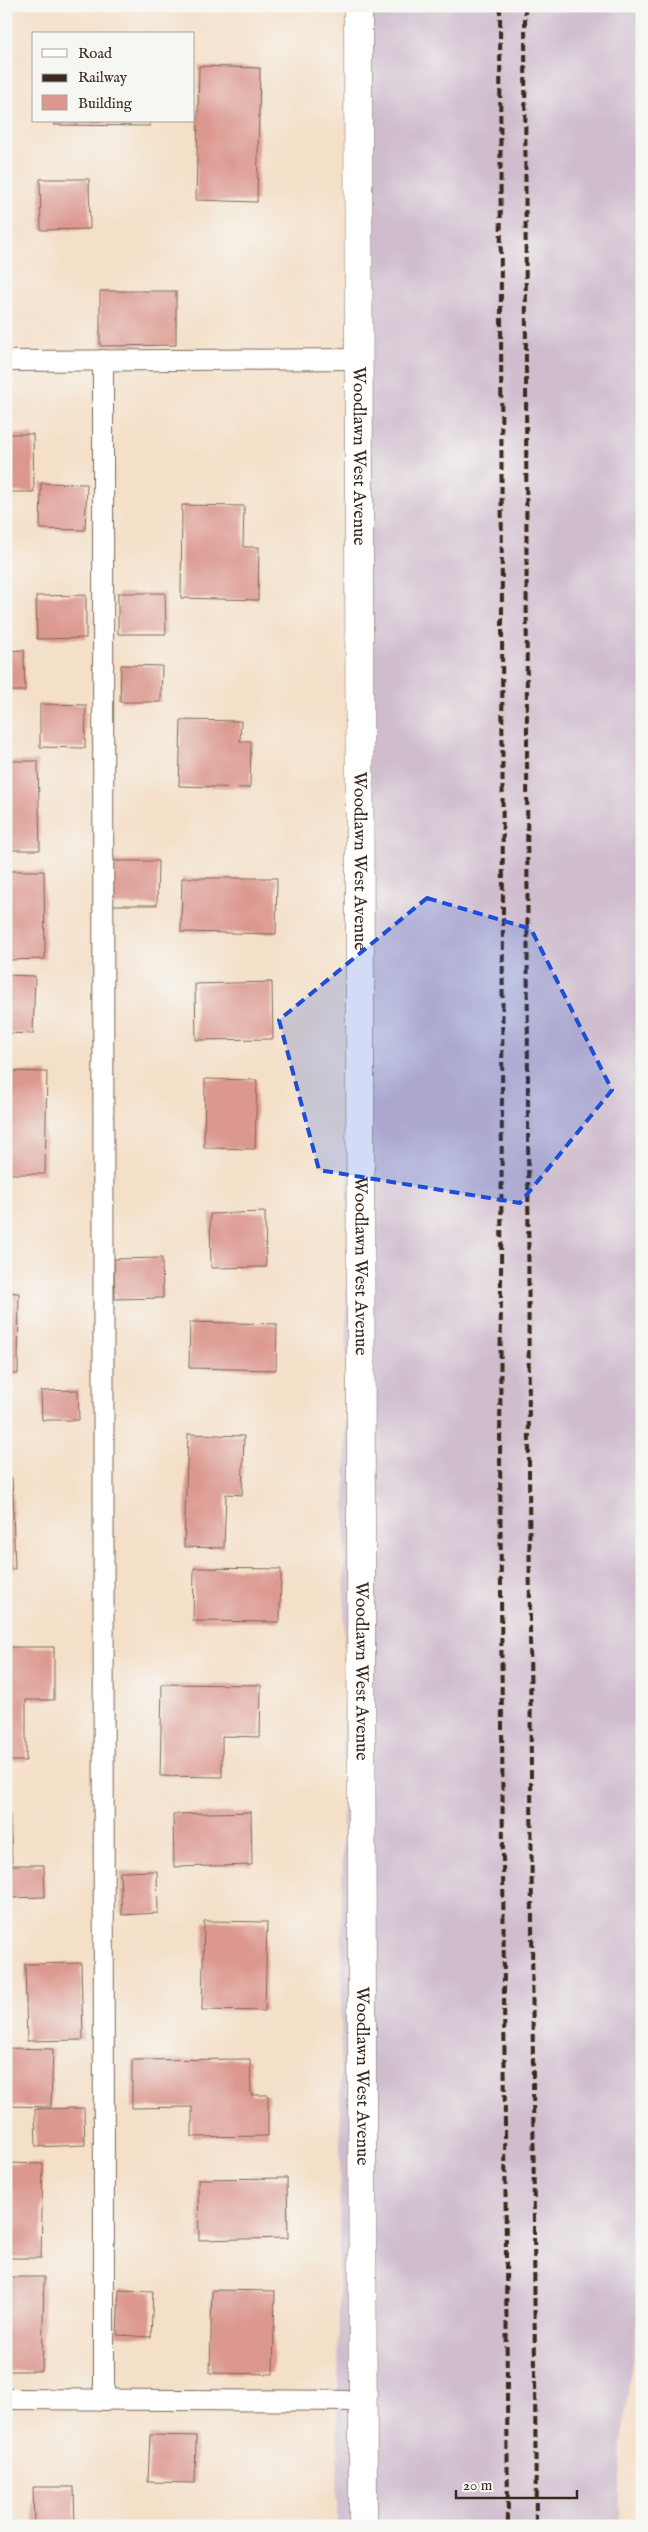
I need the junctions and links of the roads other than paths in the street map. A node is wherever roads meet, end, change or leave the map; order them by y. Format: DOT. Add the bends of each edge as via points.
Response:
graph roads {
  1 [pos="358,6"];
  2 [pos="359,359"];
  3 [pos="103,360"];
  4 [pos="6,361"];
  5 [pos="6,2399"];
  6 [pos="104,2400"];
  7 [pos="363,2402"];
  8 [pos="362,2526"];
  1 -- 2 [label="street, Woodlawn West Avenue"];
  2 -- 3 [label="lane"];
  2 -- 7 [label="street, Woodlawn West Avenue"];
  3 -- 4 [label="lane"];
  3 -- 6 [label="lane"];
  5 -- 6 [label="lane"];
  6 -- 7 [label="lane"];
  7 -- 8 [label="street, Woodlawn West Avenue"];
}
